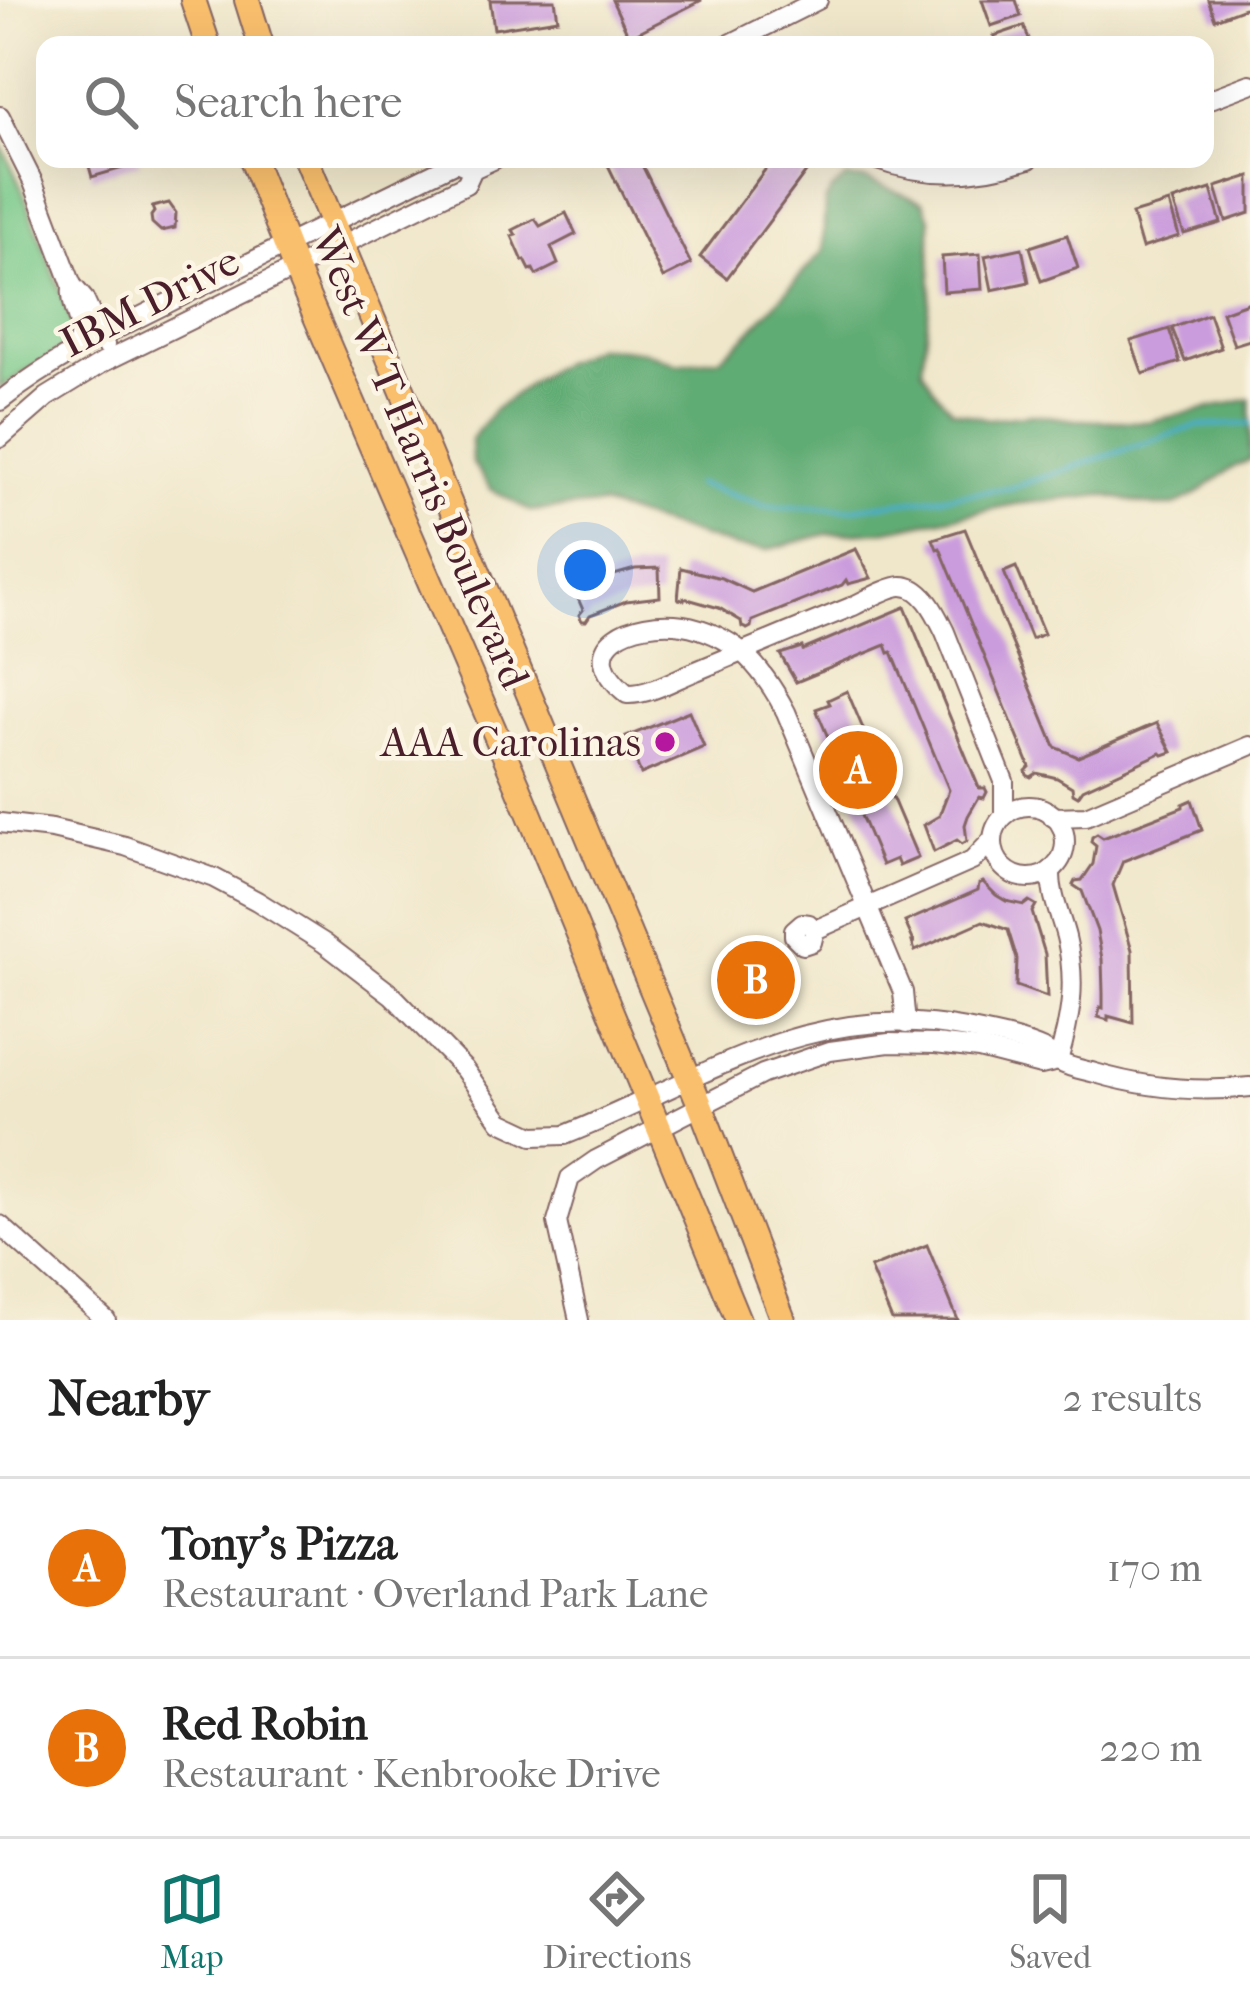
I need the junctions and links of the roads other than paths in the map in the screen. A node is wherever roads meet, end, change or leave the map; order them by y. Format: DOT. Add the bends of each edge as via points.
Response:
graph roads {
  1 [pos="193,0"];
  2 [pos="247,0"];
  3 [pos="818,0"];
  4 [pos="205,36"];
  5 [pos="258,36"];
  6 [pos="759,36"];
  7 [pos="1250,84"];
  8 [pos="1214,97"];
  9 [pos="0,116"];
  10 [pos="255,168"];
  11 [pos="310,168"];
  12 [pos="475,168"];
  13 [pos="906,168"];
  14 [pos="998,168"];
  15 [pos="338,234"];
  16 [pos="290,257"];
  17 [pos="72,285"];
  18 [pos="101,336"];
  19 [pos="74,351"];
  20 [pos="111,358"];
  21 [pos="0,401"];
  22 [pos="0,438"];
  23 [pos="742,652"];
  24 [pos="1250,746"];
  25 [pos="1004,781"];
  26 [pos="1029,806"];
  27 [pos="1004,815"];
  28 [pos="1086,816"];
  29 [pos="1054,817"];
  30 [pos="0,824"];
  31 [pos="993,839"];
  32 [pos="1064,842"];
  33 [pos="972,861"];
  34 [pos="1000,863"];
  35 [pos="1042,874"];
  36 [pos="868,908"];
  37 [pos="815,930"];
  38 [pos="906,1024"];
  39 [pos="1058,1061"];
  40 [pos="689,1078"];
  41 [pos="1250,1087"];
  42 [pos="647,1097"];
  43 [pos="701,1107"];
  44 [pos="660,1129"];
  45 [pos="0,1226"];
  46 [pos="106,1320"];
  47 [pos="579,1320"];
  48 [pos="738,1320"];
  49 [pos="783,1320"];
  1 -- 4 [label="main road"];
  2 -- 5 [label="main road"];
  3 -- 6 [label="street"];
  7 -- 8 [label="street"];
  9 -- 17 [label="street"];
  10 -- 16 [label="main road, West W T Harris Boulevard"];
  11 -- 15 [label="main road, West W T Harris Boulevard"];
  12 -- 15 [label="street, IBM Drive" via="466,184"];
  13 -- 14 [label="street"];
  15 -- 16 [label="street, IBM Drive"];
  15 -- 40 [label="main road, West W T Harris Boulevard"];
  16 -- 18 [label="street, IBM Drive"];
  16 -- 20 [label="street, IBM Drive"];
  16 -- 42 [label="main road, West W T Harris Boulevard"];
  17 -- 18 [label="street"];
  17 -- 19 [label="street" via="81,330"];
  18 -- 19 [label="street, IBM Drive"];
  18 -- 20 [label="street"];
  19 -- 21 [label="street, IBM Drive"];
  20 -- 22 [label="street, IBM Drive"];
  23 -- 23 [label="street" via="680,624 636,626 611,640 604,663 619,687 638,695"];
  23 -- 25 [label="street" via="910,588 945,632"];
  23 -- 36 [label="street" via="778,695"];
  24 -- 28 [label="street"];
  25 -- 26 [label="street"];
  25 -- 27 [label="street"];
  26 -- 27 [label="street"];
  26 -- 29 [label="street"];
  27 -- 31 [label="street"];
  28 -- 29 [label="street"];
  28 -- 32 [label="street"];
  29 -- 32 [label="street"];
  30 -- 42 [label="street" via="169,860 286,917 392,995 501,1121 524,1134 565,1135"];
  31 -- 33 [label="street"];
  31 -- 34 [label="street"];
  32 -- 35 [label="street" via="1060,859"];
  33 -- 34 [label="street"];
  33 -- 36 [label="street"];
  34 -- 35 [label="street" via="1017,876"];
  35 -- 39 [label="street" via="1071,963 1073,1004"];
  36 -- 37 [label="street"];
  36 -- 38 [label="street" via="904,992"];
  38 -- 39 [label="street" via="970,1030"];
  38 -- 40 [label="street" via="824,1029"];
  39 -- 41 [label="street" via="1184,1090"];
  39 -- 43 [label="street" via="1041,1065 947,1044 870,1045 779,1066"];
  40 -- 42 [label="street"];
  40 -- 43 [label="main road, West W T Harris Boulevard"];
  42 -- 44 [label="main road, West W T Harris Boulevard"];
  43 -- 44 [label="street"];
  43 -- 49 [label="main road, West W T Harris Boulevard"];
  44 -- 47 [label="street" via="570,1178 557,1229"];
  44 -- 48 [label="main road, West W T Harris Boulevard"];
  45 -- 46 [label="street"];
}
